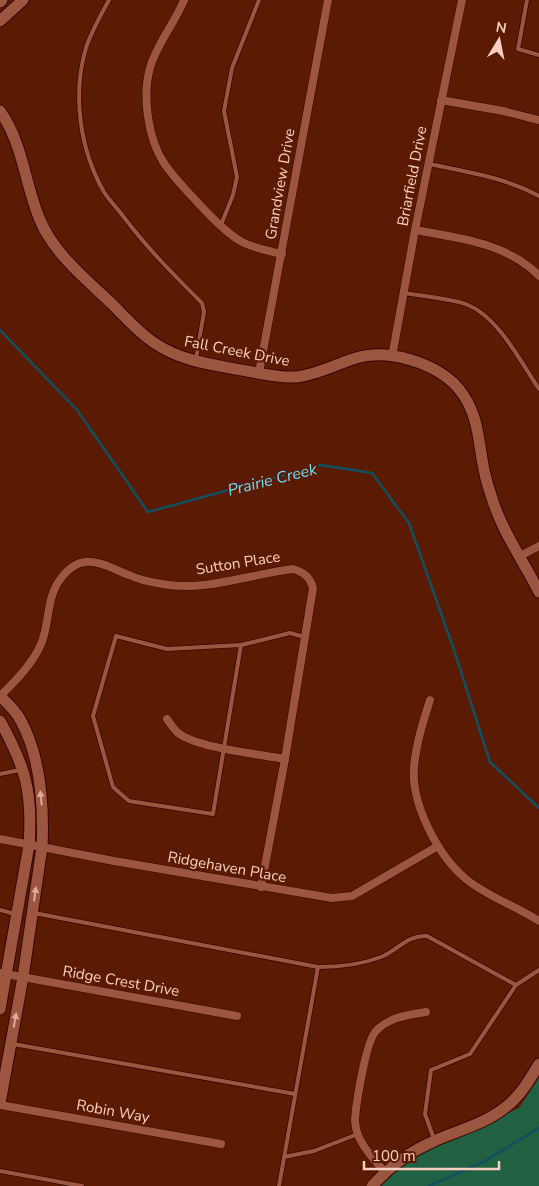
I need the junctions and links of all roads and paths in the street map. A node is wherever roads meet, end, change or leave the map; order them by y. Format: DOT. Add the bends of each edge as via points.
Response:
graph roads {
  1 [pos="23,0"];
  2 [pos="109,0"];
  3 [pos="184,0"];
  4 [pos="259,0"];
  5 [pos="328,0"];
  6 [pos="462,0"];
  7 [pos="527,0"];
  8 [pos="0,20"];
  9 [pos="539,55"];
  10 [pos="441,100"];
  11 [pos="0,111"];
  12 [pos="539,120"];
  13 [pos="429,164"];
  14 [pos="539,196"];
  15 [pos="221,224"];
  16 [pos="415,230"];
  17 [pos="282,254"];
  18 [pos="539,276"];
  19 [pos="404,293"];
  20 [pos="392,357"];
  21 [pos="195,361"];
  22 [pos="259,373"];
  23 [pos="539,389"];
  24 [pos="539,546"];
  25 [pos="520,556"];
  26 [pos="539,592"];
  27 [pos="304,637"];
  28 [pos="241,644"];
  29 [pos="0,696"];
  30 [pos="430,700"];
  31 [pos="167,720"];
  32 [pos="0,721"];
  33 [pos="223,748"];
  34 [pos="285,759"];
  35 [pos="24,769"];
  36 [pos="0,774"];
  37 [pos="0,839"];
  38 [pos="29,845"];
  39 [pos="438,846"];
  40 [pos="42,847"];
  41 [pos="261,887"];
  42 [pos="0,910"];
  43 [pos="32,913"];
  44 [pos="16,915"];
  45 [pos="539,921"];
  46 [pos="318,967"];
  47 [pos="539,970"];
  48 [pos="3,974"];
  49 [pos="23,977"];
  50 [pos="516,985"];
  51 [pos="0,1009"];
  52 [pos="426,1012"];
  53 [pos="237,1016"];
  54 [pos="11,1044"];
  55 [pos="539,1064"];
  56 [pos="295,1094"];
  57 [pos="0,1104"];
  58 [pos="358,1134"];
  59 [pos="434,1141"];
  60 [pos="221,1144"];
  61 [pos="284,1157"];
  62 [pos="0,1171"];
  63 [pos="385,1172"];
  64 [pos="82,1186"];
  65 [pos="279,1186"];
  66 [pos="372,1186"];
  1 -- 8 [label="street"];
  2 -- 21 [label="lane" via="86,47 80,80 82,130 105,192 140,240 202,303 204,312"];
  3 -- 15 [label="street" via="156,50 150,69 146,97 149,121 163,162 206,212"];
  4 -- 15 [label="lane" via="232,68 224,111 237,176"];
  5 -- 17 [label="street, Grandview Drive"];
  6 -- 10 [label="street, Briarfield Drive"];
  7 -- 9 [label="lane" via="518,49"];
  10 -- 12 [label="street"];
  10 -- 13 [label="street, Briarfield Drive"];
  11 -- 21 [label="street, Fall Creek Drive" via="18,150 40,221 54,245 144,335 167,351"];
  13 -- 14 [label="lane" via="505,181"];
  13 -- 16 [label="street, Briarfield Drive"];
  15 -- 17 [label="street" via="243,242"];
  16 -- 18 [label="street" via="496,248 522,261"];
  16 -- 19 [label="street, Briarfield Drive"];
  17 -- 22 [label="street, Grandview Drive"];
  19 -- 20 [label="street, Briarfield Drive"];
  19 -- 23 [label="lane" via="466,304 480,311 497,327"];
  20 -- 22 [label="street, Fall Creek Drive" via="358,357 298,377 283,378"];
  20 -- 25 [label="street, Fall Creek Drive" via="420,363 459,389 478,425 491,496"];
  21 -- 22 [label="street, Fall Creek Drive"];
  24 -- 25 [label="street"];
  25 -- 26 [label="street, Fall Creek Drive"];
  27 -- 28 [label="lane" via="290,633"];
  27 -- 29 [label="street, Sutton Place" via="312,588 309,578 302,572 293,569 219,583 168,585 140,579 108,565 82,562 68,570 53,590 44,637 27,667"];
  27 -- 34 [label="street, Sutton Place"];
  28 -- 33 [label="lane"];
  28 -- 33 [label="lane" via="167,649 116,636 93,716 113,786 129,801 213,814"];
  40 -- 29 [label="street, one-way" via="42,803 31,743 20,718"];
  30 -- 39 [label="street" via="418,741 414,779 424,817"];
  31 -- 33 [label="street" via="188,738"];
  32 -- 35 [label="street"];
  33 -- 34 [label="street"];
  34 -- 41 [label="street, Sutton Place"];
  35 -- 36 [label="lane"];
  35 -- 38 [label="street" via="30,811"];
  37 -- 38 [label="street, Ridgehaven Place"];
  38 -- 40 [label="street, Ridgehaven Place"];
  38 -- 44 [label="street"];
  39 -- 41 [label="street, Ridgehaven Place" via="352,896 332,898"];
  39 -- 45 [label="street" via="450,864 467,880"];
  40 -- 41 [label="street, Ridgehaven Place"];
  43 -- 40 [label="street, one-way"];
  42 -- 44 [label="lane"];
  43 -- 46 [label="lane"];
  43 -- 49 [label="street"];
  44 -- 48 [label="street"];
  46 -- 50 [label="lane" via="345,967 382,956 416,936 427,936"];
  46 -- 56 [label="lane"];
  47 -- 50 [label="lane"];
  48 -- 49 [label="street, Ridge Crest Drive"];
  48 -- 51 [label="street"];
  49 -- 53 [label="street, Ridge Crest Drive"];
  54 -- 49 [label="street, one-way"];
  50 -- 59 [label="lane" via="470,1054 431,1070 425,1114"];
  52 -- 58 [label="street" via="390,1020 372,1037 357,1104 355,1121"];
  54 -- 56 [label="lane"];
  54 -- 57 [label="street"];
  55 -- 59 [label="street" via="519,1095 503,1109"];
  56 -- 61 [label="lane"];
  57 -- 60 [label="street, Robin Way"];
  58 -- 61 [label="lane" via="314,1151"];
  58 -- 63 [label="street"];
  59 -- 63 [label="street" via="401,1158"];
  61 -- 65 [label="lane"];
  62 -- 64 [label="lane"];
  63 -- 66 [label="street"];
}
